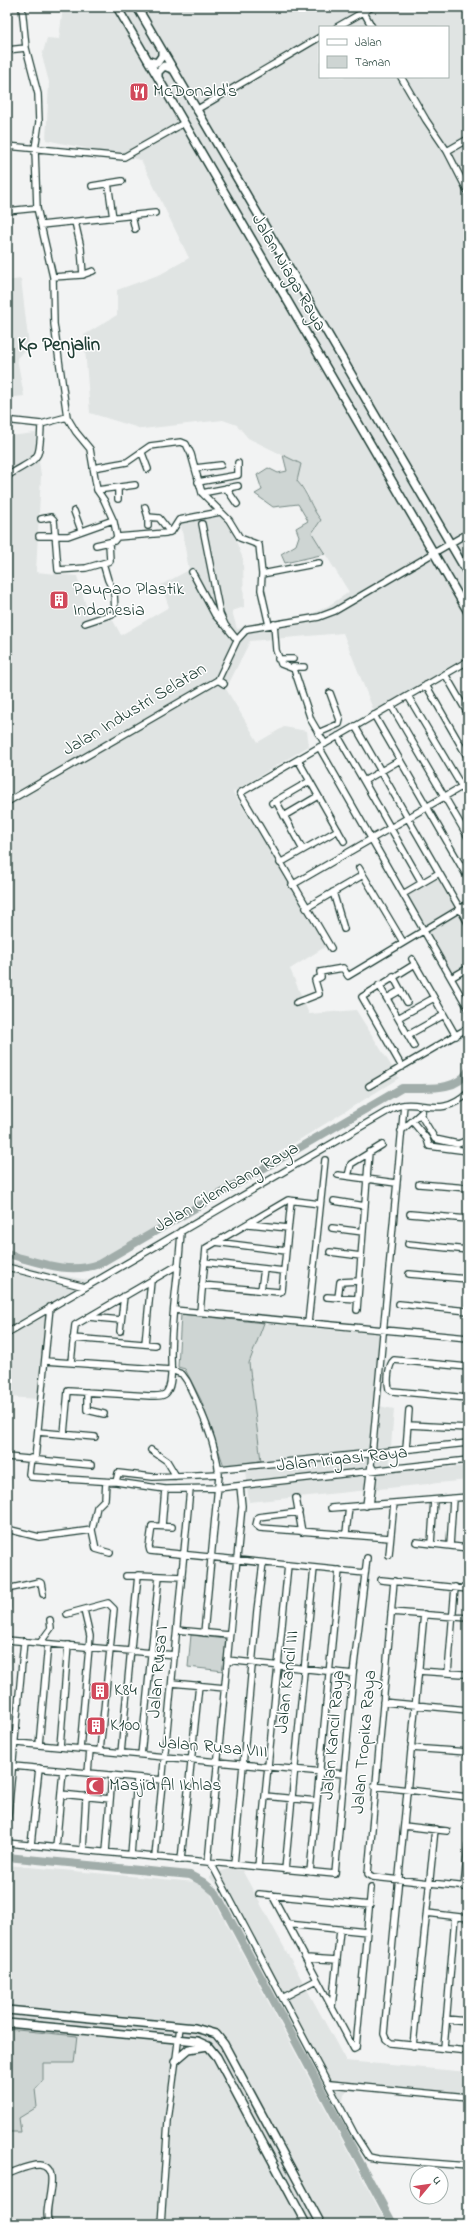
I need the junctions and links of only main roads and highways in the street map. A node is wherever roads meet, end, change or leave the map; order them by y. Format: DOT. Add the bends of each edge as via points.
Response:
graph roads {
  1 [pos="117,7"];
  2 [pos="137,7"];
  3 [pos="162,51"];
  4 [pos="149,61"];
  5 [pos="172,69"];
  6 [pos="158,77"];
  7 [pos="468,574"];
  8 [pos="468,612"];
  9 [pos="7,2010"];
  10 [pos="7,2023"];
  11 [pos="208,2046"];
  12 [pos="175,2061"];
  13 [pos="306,2224"];
  14 [pos="321,2224"];
  1 -- 4 [label="main road, Jalan Niaga Raya"];
  2 -- 3 [label="main road, Jalan Niaga Raya"];
  3 -- 4 [label="main road" via="157,63"];
  3 -- 5 [label="main road, Jalan Niaga Raya"];
  4 -- 6 [label="main road, Jalan Niaga Raya"];
  5 -- 6 [label="main road" via="164,66 158,72"];
  5 -- 7 [label="main road, Jalan Niaga Raya"];
  6 -- 8 [label="main road, Jalan Niaga Raya"];
  9 -- 14 [label="main road" via="180,2027 206,2030 216,2034 224,2044"];
  10 -- 11 [label="main road" via="197,2041"];
  11 -- 12 [label="main road" via="190,2050"];
  11 -- 13 [label="main road" via="217,2057"];
}
